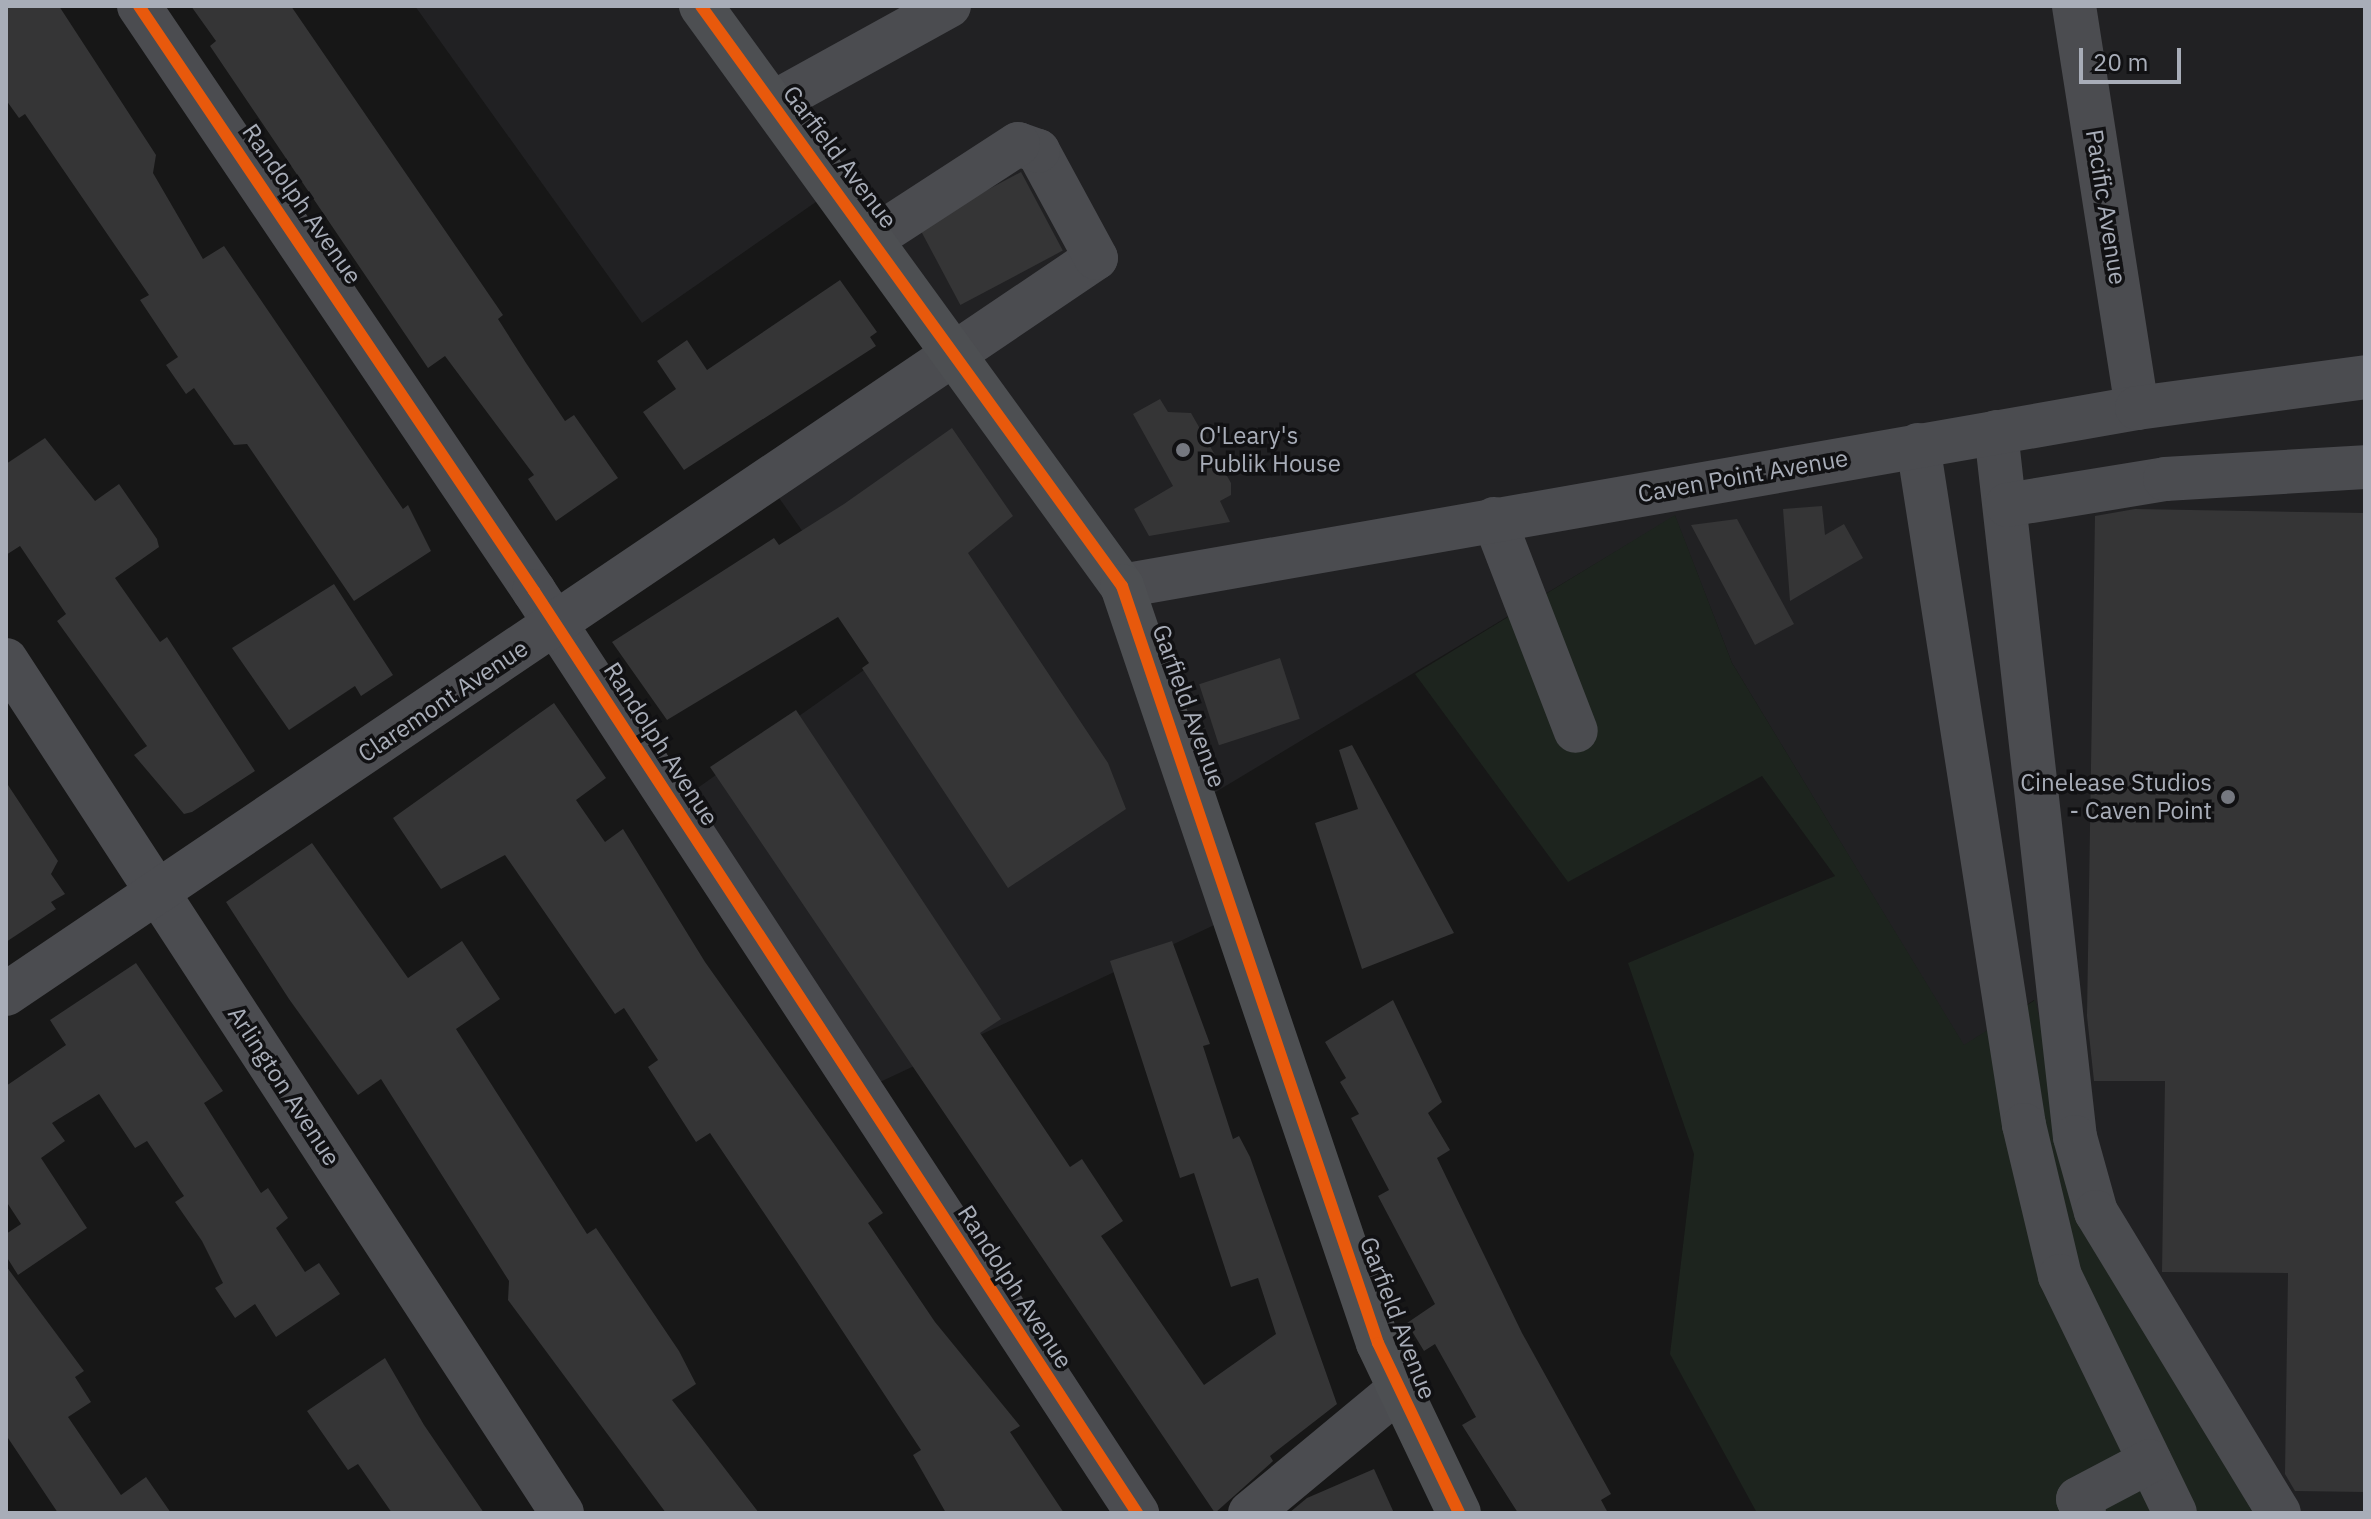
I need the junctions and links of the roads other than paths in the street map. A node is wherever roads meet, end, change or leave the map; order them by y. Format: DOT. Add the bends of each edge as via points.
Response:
graph roads {
  1 [pos="139,6"];
  2 [pos="701,6"];
  3 [pos="949,6"];
  4 [pos="2074,6"];
  5 [pos="773,103"];
  6 [pos="873,238"];
  7 [pos="961,356"];
  8 [pos="2365,377"];
  9 [pos="2137,408"];
  10 [pos="1996,432"];
  11 [pos="1918,445"];
  12 [pos="2365,467"];
  13 [pos="2007,505"];
  14 [pos="1494,519"];
  15 [pos="1122,586"];
  16 [pos="556,624"];
  17 [pos="6,660"];
  18 [pos="1576,731"];
  19 [pos="159,893"];
  20 [pos="6,994"];
  21 [pos="1398,1390"];
  22 [pos="2150,1461"];
  23 [pos="562,1513"];
  24 [pos="1137,1513"];
  25 [pos="1250,1513"];
  26 [pos="1459,1513"];
  27 [pos="2084,1513"];
  28 [pos="2175,1513"];
  29 [pos="2279,1513"];
  1 -- 16 [label="street, Randolph Avenue"];
  2 -- 5 [label="main road, Garfield Avenue"];
  3 -- 5 [label="street"];
  4 -- 9 [label="street, Pacific Avenue"];
  5 -- 6 [label="main road, Garfield Avenue"];
  6 -- 7 [label="main road, Garfield Avenue"];
  6 -- 7 [label="street, Claremont Avenue" via="992,157 1018,144 1038,151 1096,258"];
  7 -- 15 [label="main road, Garfield Avenue"];
  7 -- 16 [label="street, Claremont Avenue"];
  8 -- 9 [label="street, Caven Point Avenue"];
  9 -- 10 [label="street, Caven Point Avenue"];
  10 -- 11 [label="street, Caven Point Avenue"];
  10 -- 13 [label="street"];
  11 -- 14 [label="street, Caven Point Avenue"];
  11 -- 22 [label="street" via="2024,1125 2060,1276"];
  12 -- 13 [label="street" via="2165,479"];
  13 -- 29 [label="street" via="2022,689 2079,1152 2096,1212"];
  14 -- 15 [label="street, Caven Point Avenue"];
  14 -- 18 [label="street"];
  15 -- 21 [label="main road, Garfield Avenue"];
  16 -- 19 [label="street, Claremont Avenue"];
  16 -- 24 [label="street, Randolph Avenue"];
  17 -- 19 [label="street, Arlington Avenue"];
  19 -- 20 [label="street, Claremont Avenue"];
  19 -- 23 [label="street, Arlington Avenue"];
  21 -- 25 [label="street"];
  21 -- 26 [label="main road, Garfield Avenue"];
  22 -- 27 [label="street" via="2078,1499"];
  22 -- 28 [label="street"];
}
